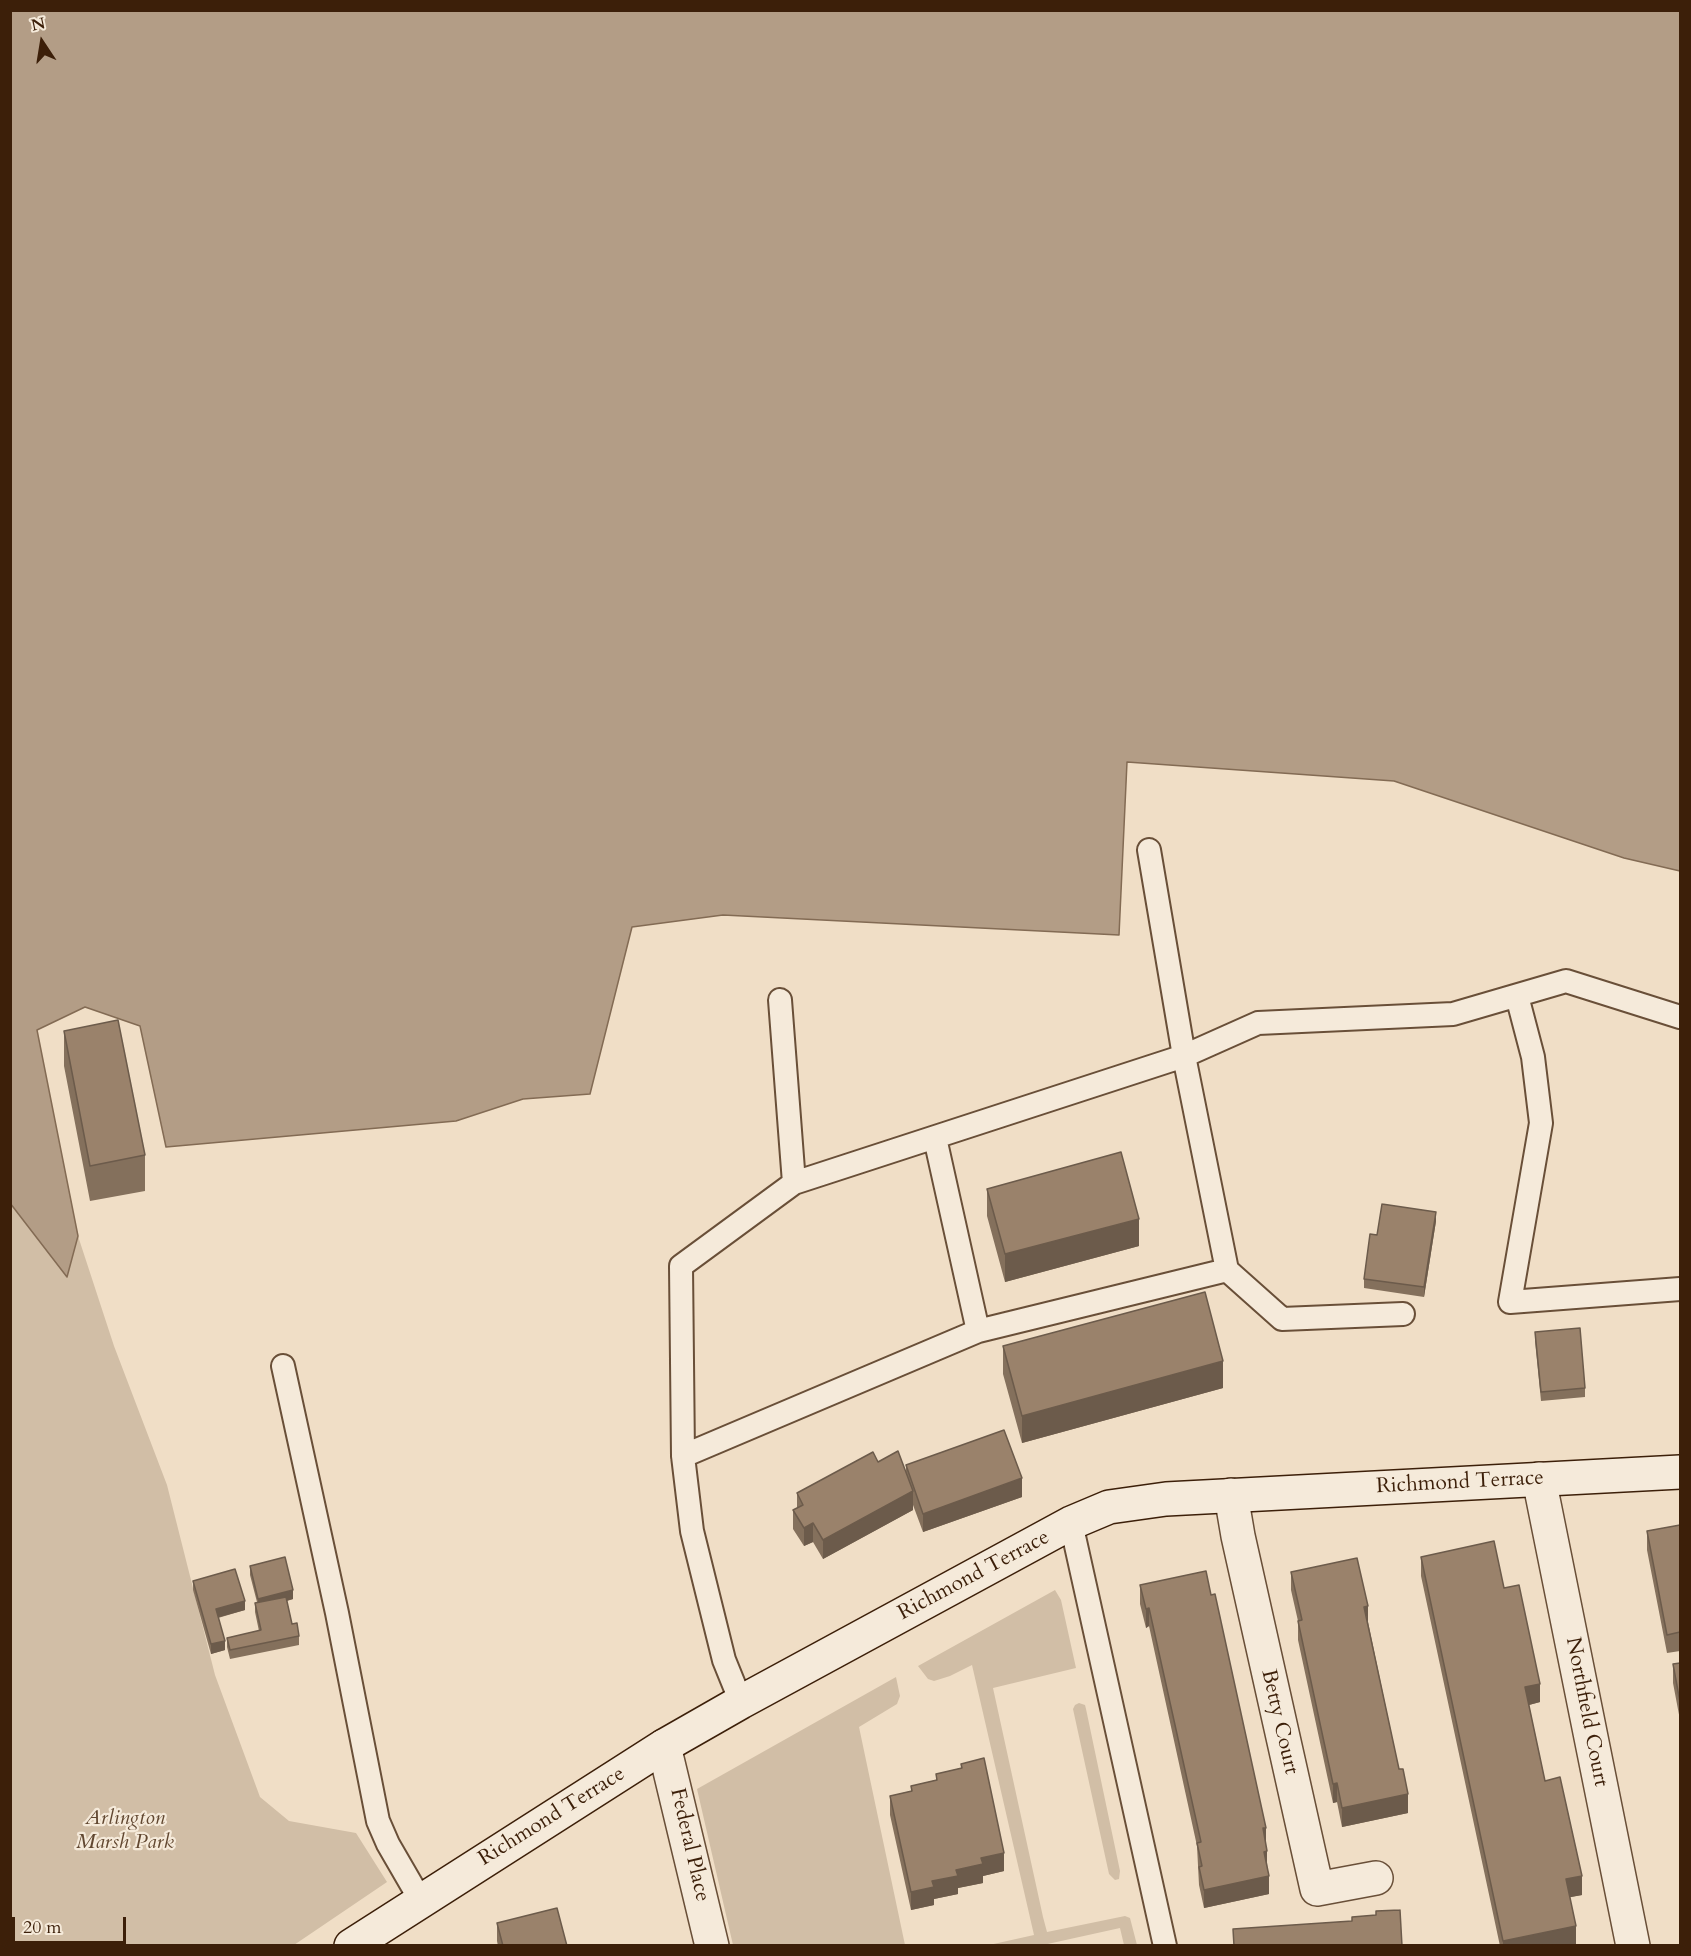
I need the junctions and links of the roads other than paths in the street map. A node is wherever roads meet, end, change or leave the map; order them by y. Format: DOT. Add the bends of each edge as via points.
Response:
graph roads {
  1 [pos="1149,850"];
  2 [pos="1517,996"];
  3 [pos="780,1000"];
  4 [pos="1680,1017"];
  5 [pos="1184,1056"];
  6 [pos="935,1138"];
  7 [pos="794,1183"];
  8 [pos="1227,1270"];
  9 [pos="1680,1289"];
  10 [pos="1403,1314"];
  11 [pos="978,1331"];
  12 [pos="283,1366"];
  13 [pos="682,1456"];
  14 [pos="1680,1472"];
  15 [pos="1539,1479"];
  16 [pos="1231,1495"];
  17 [pos="1071,1523"];
  18 [pos="741,1702"];
  19 [pos="664,1746"];
  20 [pos="1376,1878"];
  21 [pos="420,1901"];
  22 [pos="351,1946"];
  23 [pos="712,1946"];
  24 [pos="1165,1946"];
  25 [pos="1633,1946"];
  1 -- 5 [label="lane"];
  2 -- 4 [label="lane" via="1566,981"];
  2 -- 5 [label="lane" via="1453,1014 1258,1023"];
  2 -- 9 [label="lane" via="1533,1057 1541,1123 1510,1302"];
  3 -- 7 [label="lane"];
  5 -- 6 [label="lane"];
  5 -- 8 [label="lane"];
  6 -- 7 [label="lane"];
  6 -- 11 [label="lane"];
  7 -- 13 [label="lane" via="681,1266"];
  8 -- 10 [label="lane" via="1282,1319"];
  8 -- 11 [label="lane"];
  11 -- 13 [label="lane"];
  12 -- 21 [label="lane" via="378,1821"];
  13 -- 18 [label="lane" via="692,1531 724,1660"];
  14 -- 15 [label="street, Richmond Terrace"];
  15 -- 16 [label="street, Richmond Terrace"];
  15 -- 25 [label="street, Northfield Court"];
  16 -- 17 [label="street, Richmond Terrace" via="1128,1503"];
  16 -- 20 [label="street, Betty Court" via="1317,1889"];
  17 -- 18 [label="street, Richmond Terrace"];
  17 -- 24 [label="lane"];
  18 -- 19 [label="street, Richmond Terrace"];
  19 -- 21 [label="street, Richmond Terrace"];
  19 -- 23 [label="street, Federal Place"];
  21 -- 22 [label="street, Richmond Terrace"];
}
